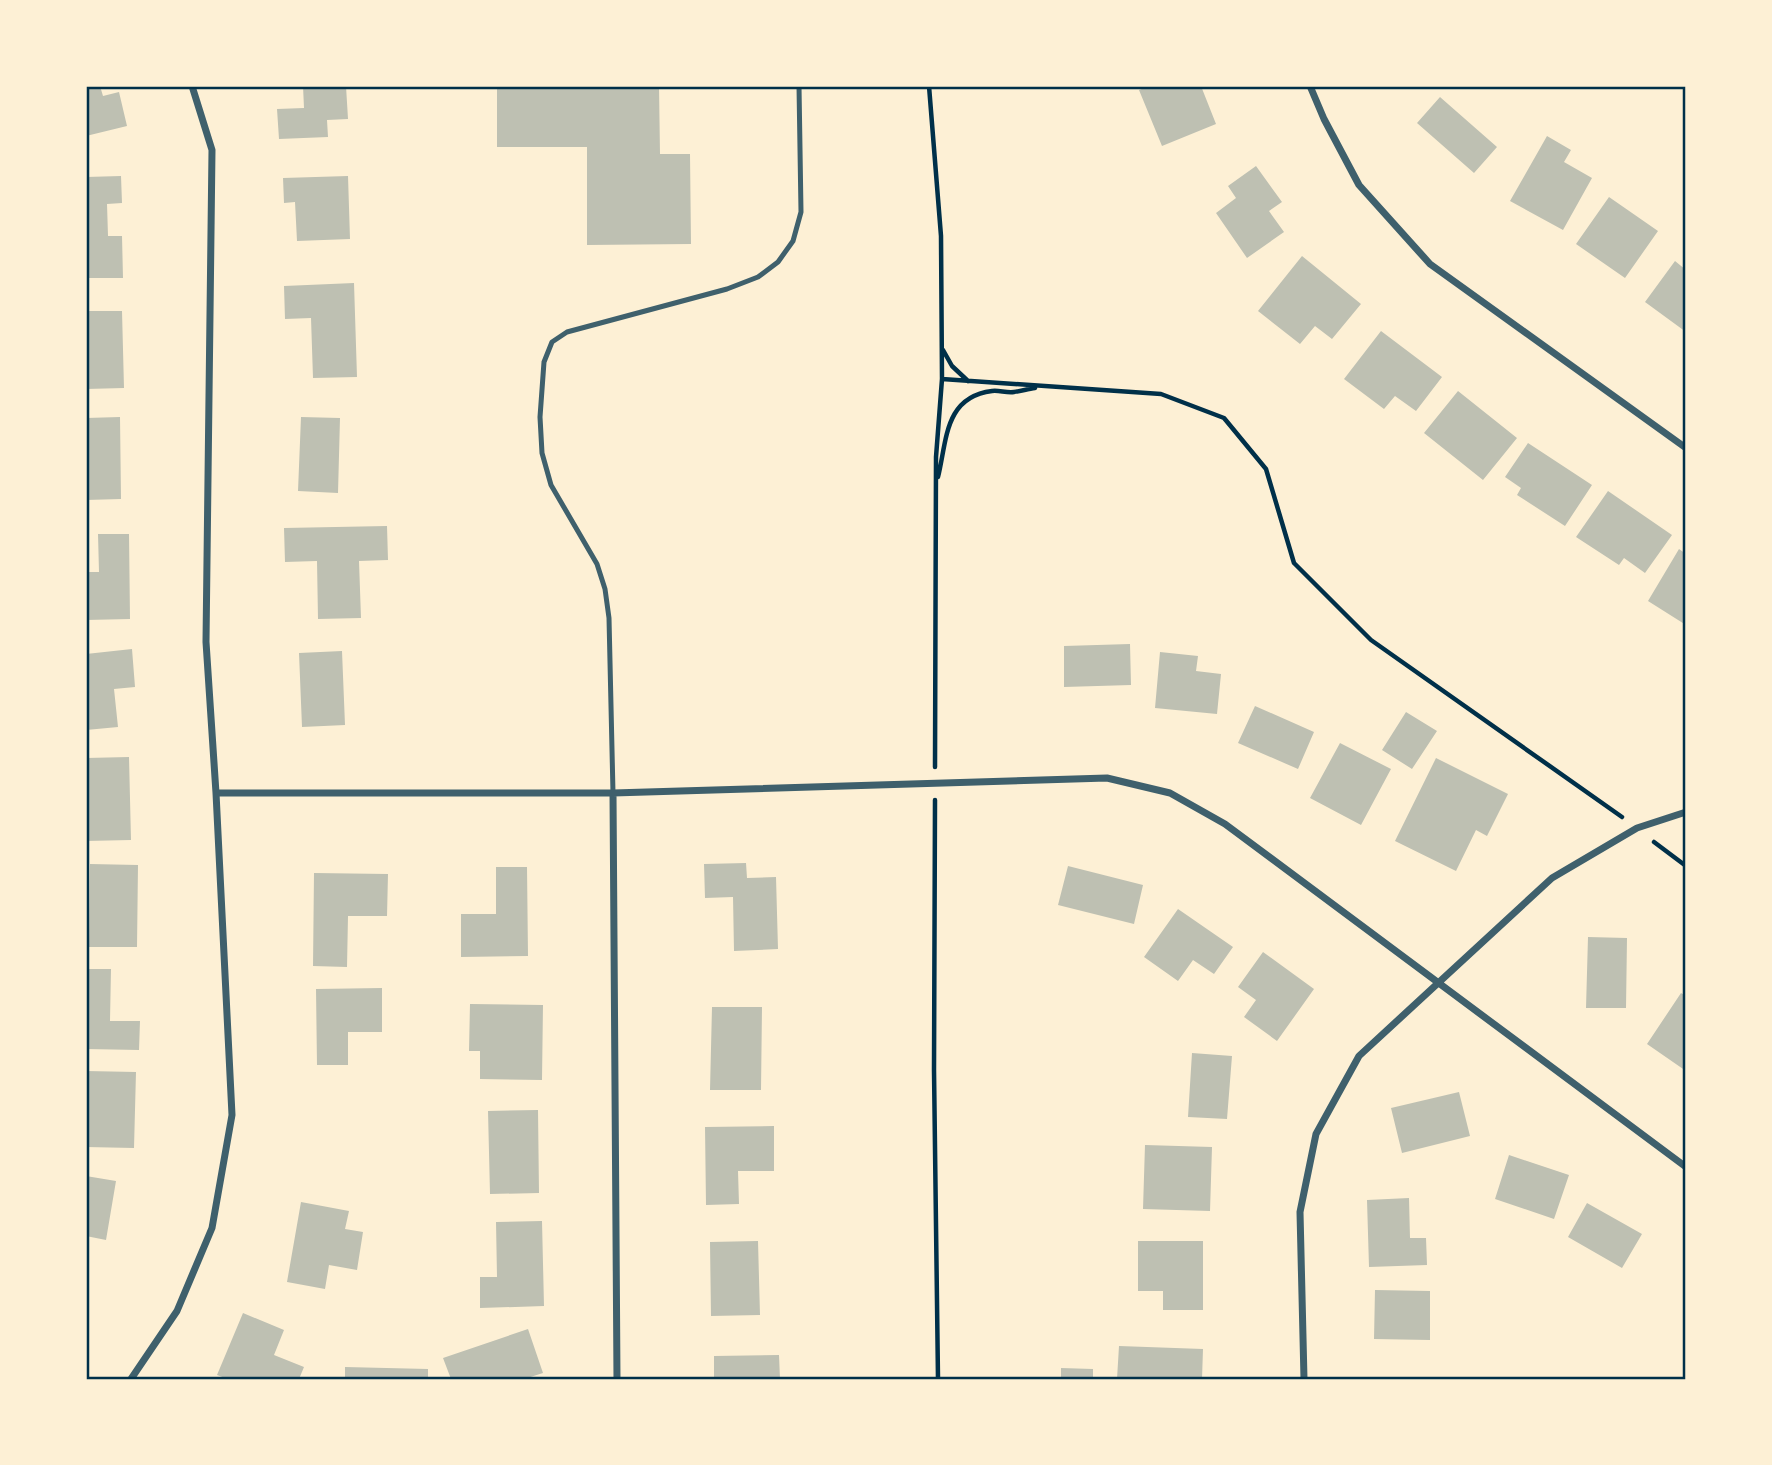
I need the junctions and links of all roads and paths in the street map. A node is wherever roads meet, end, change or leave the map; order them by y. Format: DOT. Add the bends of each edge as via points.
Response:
graph roads {
  1 [pos="192,86"];
  2 [pos="799,86"];
  3 [pos="929,86"];
  4 [pos="1310,86"];
  5 [pos="942,348"];
  6 [pos="942,379"];
  7 [pos="968,381"];
  8 [pos="1043,386"];
  9 [pos="1686,448"];
  10 [pos="936,484"];
  11 [pos="934,767"];
  12 [pos="216,793"];
  13 [pos="613,793"];
  14 [pos="934,806"];
  15 [pos="1616,812"];
  16 [pos="1686,812"];
  17 [pos="1658,845"];
  18 [pos="1686,866"];
  19 [pos="1437,983"];
  20 [pos="1686,1167"];
  21 [pos="131,1379"];
  22 [pos="617,1379"];
  23 [pos="938,1379"];
  24 [pos="1304,1379"];
  1 -- 12 [label="street" via="212,150 206,642"];
  2 -- 13 [label="lane" via="801,212 793,241 778,262 758,277 727,289 567,332 552,342 544,362 542,453 551,485 597,564 605,589"];
  3 -- 5 [label="path" via="942,236"];
  4 -- 9 [label="street" via="1359,185 1430,264"];
  5 -- 6 [label="path"];
  5 -- 7 [label="path"];
  6 -- 7 [label="path"];
  6 -- 10 [label="path"];
  7 -- 8 [label="path"];
  8 -- 10 [label="path" via="979,394 960,405 947,424"];
  8 -- 15 [label="path" via="1161,394 1224,418 1266,469 1294,563 1371,640"];
  10 -- 11 [label="path"];
  12 -- 13 [label="street"];
  12 -- 21 [label="street" via="232,1115 212,1228 177,1311"];
  13 -- 19 [label="street" via="1107,778 1170,793 1225,824"];
  13 -- 22 [label="street"];
  14 -- 23 [label="path"];
  16 -- 19 [label="street" via="1637,828 1552,878"];
  17 -- 18 [label="path"];
  19 -- 20 [label="street"];
  19 -- 24 [label="street" via="1359,1056 1316,1134 1300,1212"];
}
